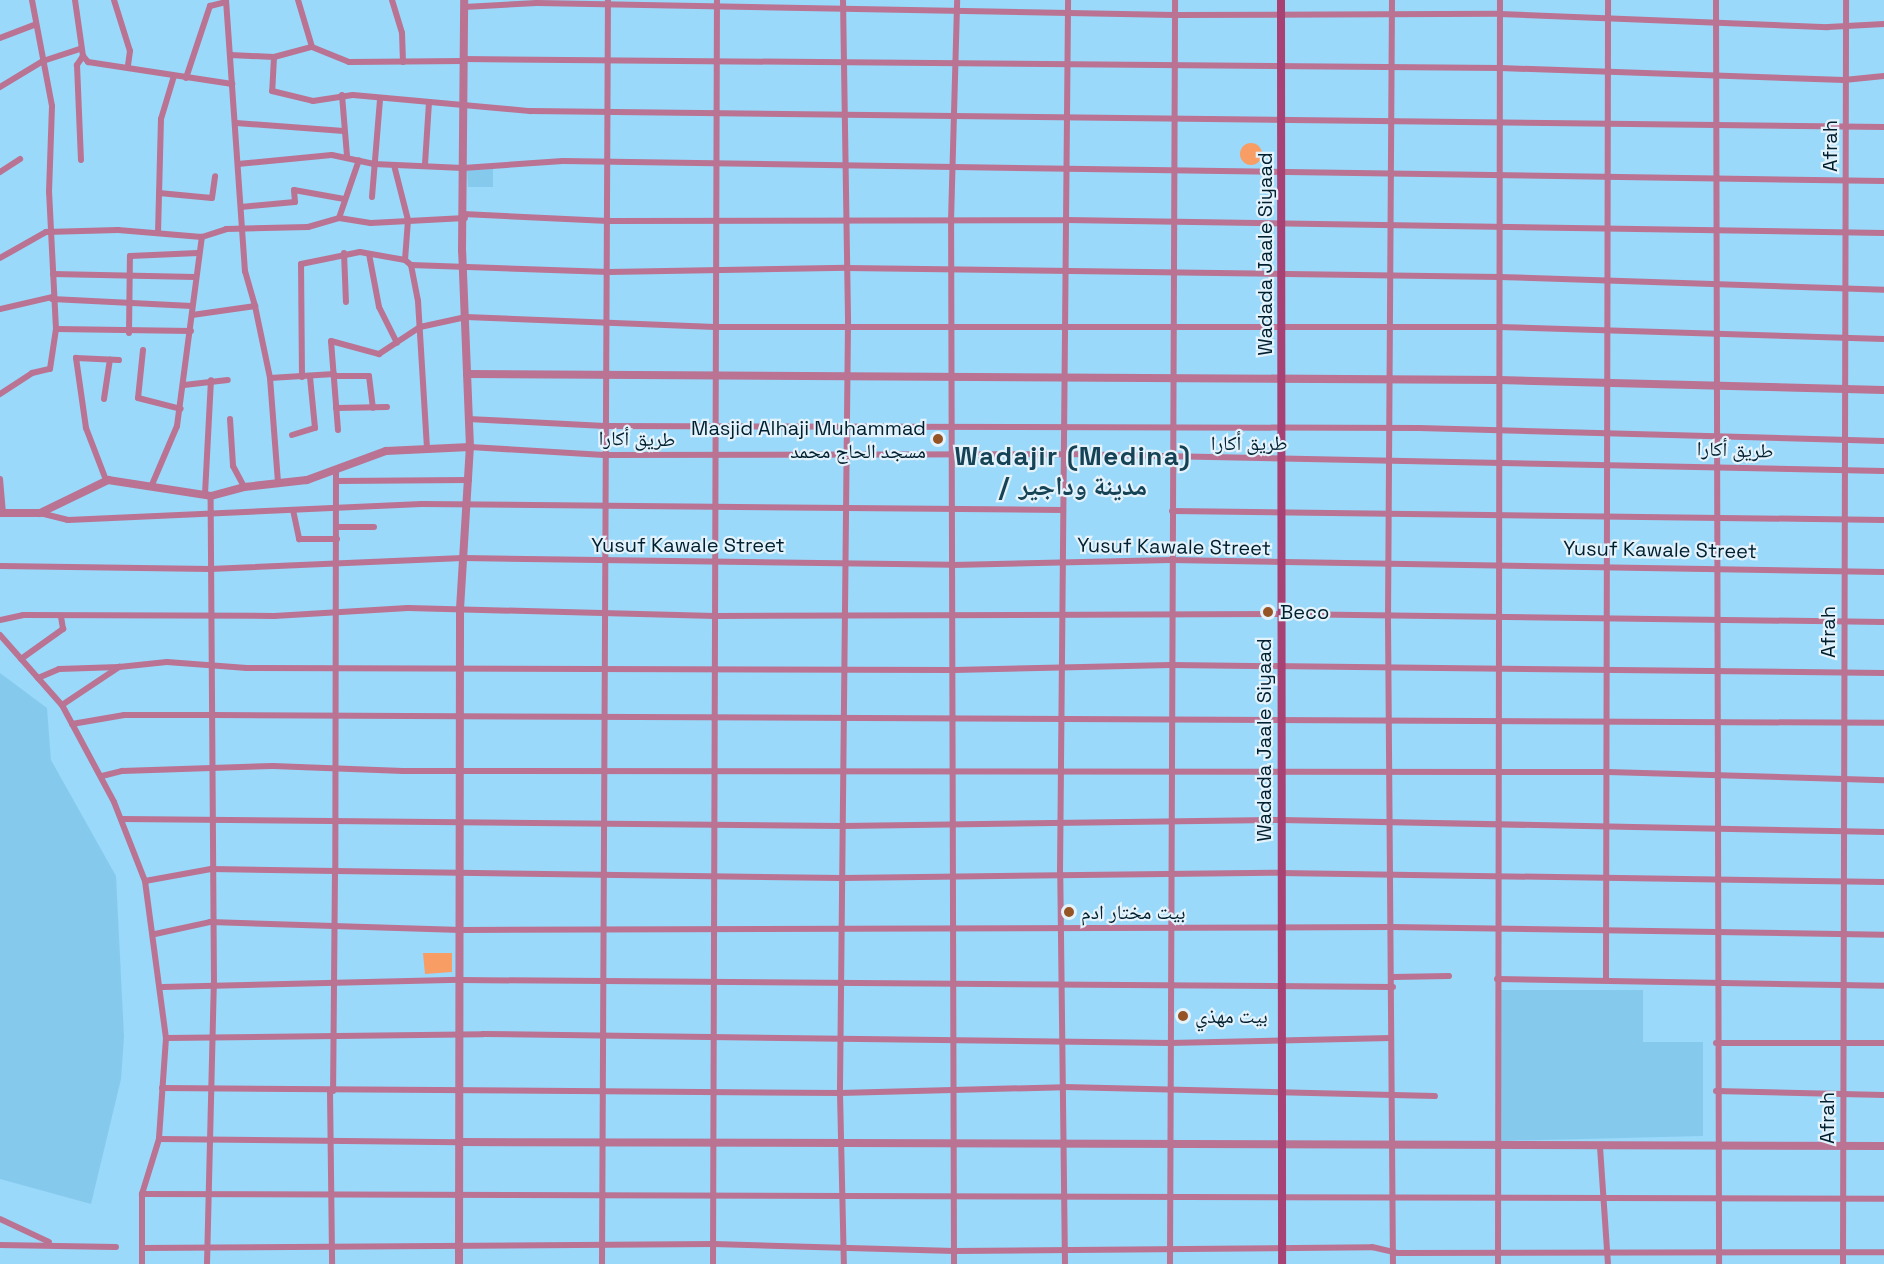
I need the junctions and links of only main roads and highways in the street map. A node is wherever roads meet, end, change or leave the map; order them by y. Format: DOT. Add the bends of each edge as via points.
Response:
graph roads {
  1 [pos="1281,0"];
  2 [pos="1282,1264"];
  1 -- 2 [label="main road, Wadada Jaale Siyaad"];
}
